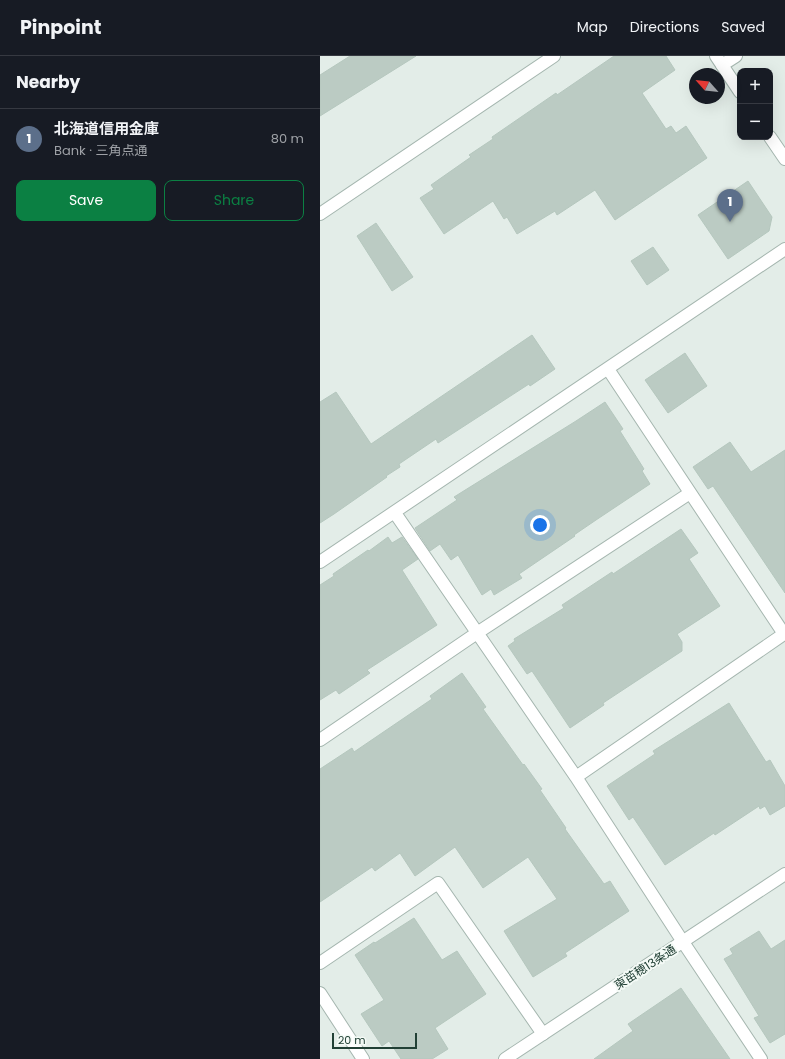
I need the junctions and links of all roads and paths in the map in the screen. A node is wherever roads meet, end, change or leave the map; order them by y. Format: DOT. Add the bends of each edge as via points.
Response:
graph roads {
  1 [pos="554,56"];
  2 [pos="736,56"];
  3 [pos="719,61"];
  4 [pos="737,88"];
  5 [pos="772,140"];
  6 [pos="785,159"];
  7 [pos="320,214"];
  8 [pos="785,250"];
  9 [pos="608,368"];
  10 [pos="690,493"];
  11 [pos="395,513"];
  12 [pos="320,562"];
  13 [pos="477,632"];
  14 [pos="320,740"];
  15 [pos="576,777"];
  16 [pos="785,874"];
  17 [pos="683,942"];
  18 [pos="320,963"];
  19 [pos="320,993"];
  20 [pos="543,1034"];
  21 [pos="363,1059"];
  22 [pos="505,1059"];
  23 [pos="762,1059"];
  1 -- 7 [label="street"];
  2 -- 3 [label="street"];
  3 -- 4 [label="street"];
  5 -- 6 [label="street"];
  8 -- 9 [label="street"];
  9 -- 10 [label="street"];
  9 -- 11 [label="street"];
  10 -- 13 [label="street"];
  10 -- 15 [label="street" via="784,634"];
  11 -- 12 [label="street"];
  11 -- 13 [label="street"];
  13 -- 14 [label="street"];
  13 -- 15 [label="street"];
  15 -- 17 [label="street"];
  16 -- 17 [label="street, 東苗穂13条通"];
  17 -- 20 [label="street, 東苗穂13条通"];
  17 -- 23 [label="street"];
  18 -- 20 [label="street" via="438,883"];
  19 -- 21 [label="street"];
  20 -- 22 [label="street, 東苗穂13条通"];
}
